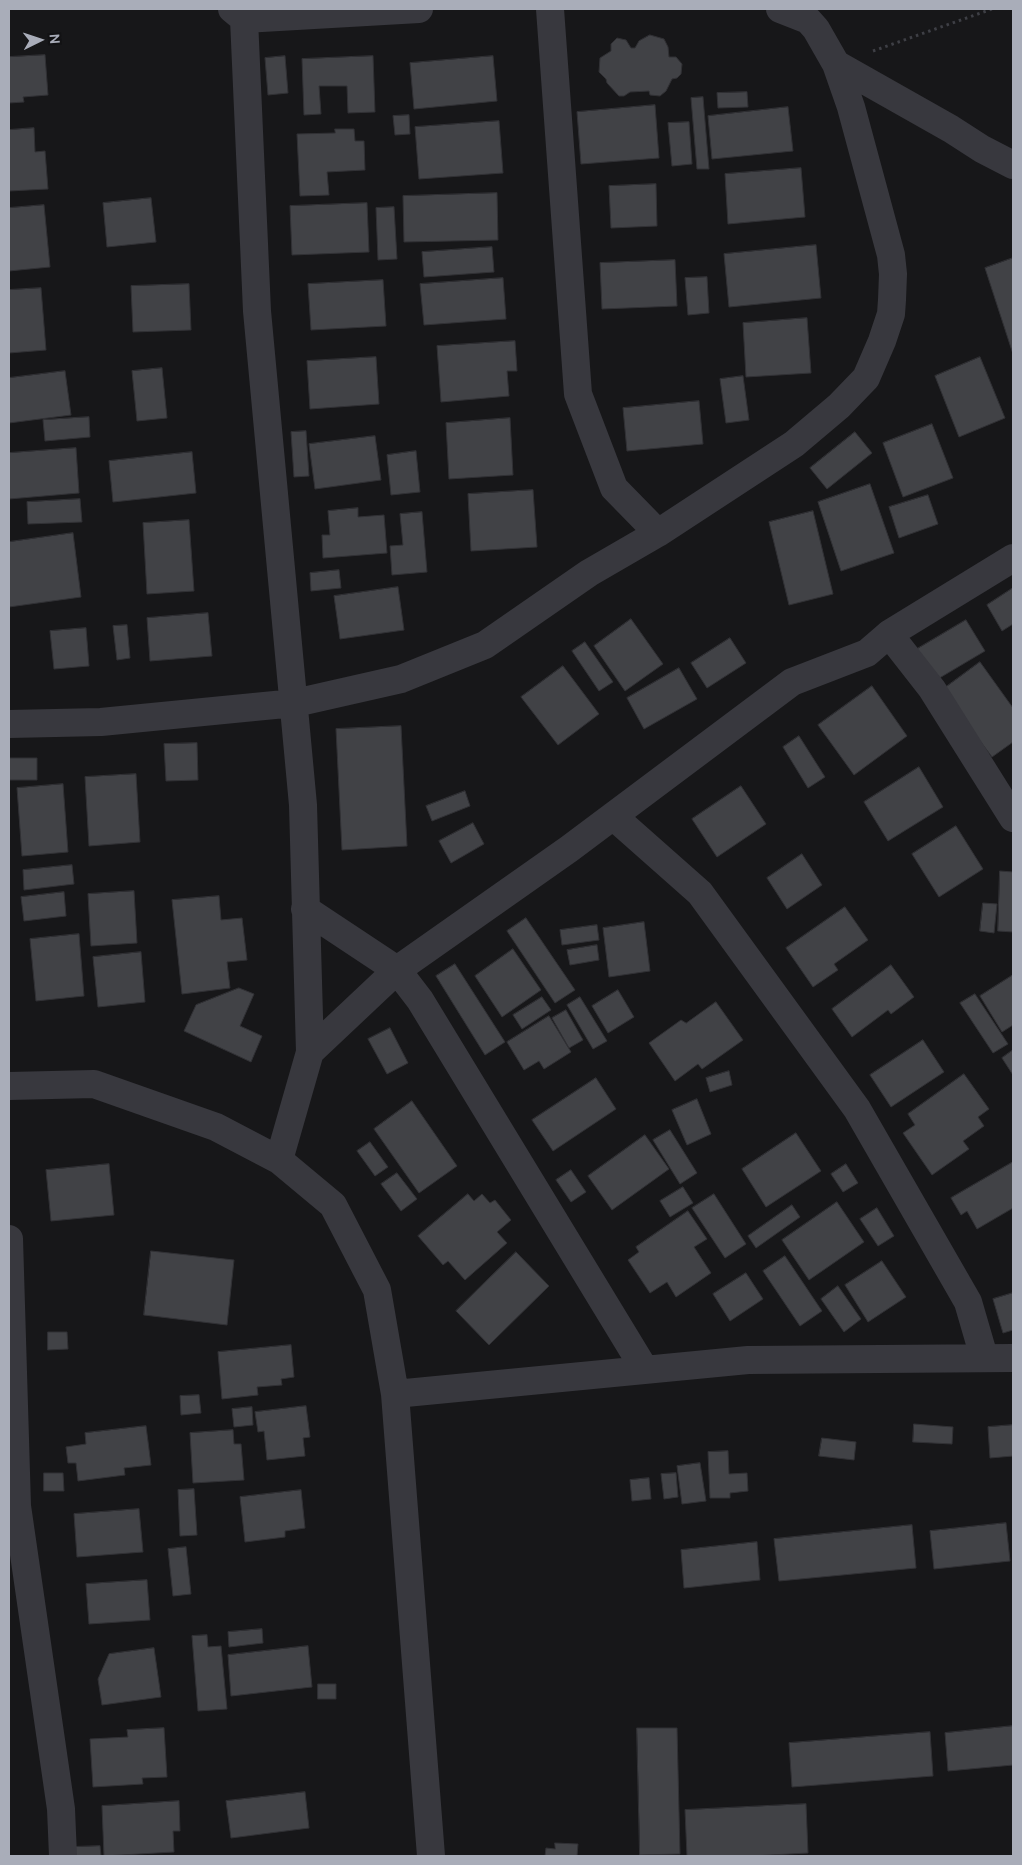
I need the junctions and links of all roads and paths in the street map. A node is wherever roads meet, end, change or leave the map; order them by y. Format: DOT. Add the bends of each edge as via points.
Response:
graph roads {
  1 [pos="419,9"];
  2 [pos="550,9"];
  3 [pos="780,9"];
  4 [pos="992,9"];
  5 [pos="238,14"];
  6 [pos="836,64"];
  7 [pos="1013,165"];
  8 [pos="658,533"];
  9 [pos="1013,558"];
  10 [pos="890,634"];
  11 [pos="295,703"];
  12 [pos="9,724"];
  13 [pos="613,816"];
  14 [pos="1013,818"];
  15 [pos="305,908"];
  16 [pos="397,970"];
  17 [pos="310,1052"];
  18 [pos="9,1086"];
  19 [pos="279,1160"];
  20 [pos="9,1239"];
  21 [pos="984,1358"];
  22 [pos="1013,1358"];
  23 [pos="645,1370"];
  24 [pos="395,1394"];
  25 [pos="64,1856"];
  26 [pos="431,1856"];
  1 -- 5 [label="street"];
  2 -- 8 [label="street" via="578,394 614,488"];
  3 -- 6 [label="street" via="808,20"];
  4 -- 6 [label="path"];
  5 -- 11 [label="street" via="257,311"];
  6 -- 7 [label="street"];
  6 -- 8 [label="street" via="851,107 891,256 891,314 882,341 866,378 839,406 794,444"];
  8 -- 11 [label="street" via="589,573 485,645 401,679"];
  9 -- 10 [label="street"];
  10 -- 13 [label="street" via="867,654 792,682"];
  10 -- 14 [label="street" via="932,689"];
  11 -- 12 [label="street" via="101,722"];
  11 -- 15 [label="street" via="303,805"];
  13 -- 16 [label="street"];
  13 -- 21 [label="street" via="700,893 857,1109 968,1302"];
  15 -- 16 [label="street"];
  15 -- 17 [label="street"];
  16 -- 17 [label="street"];
  16 -- 23 [label="street" via="420,1000"];
  17 -- 19 [label="street"];
  18 -- 19 [label="street" via="94,1084 216,1127"];
  19 -- 24 [label="street" via="333,1205 377,1290"];
  20 -- 25 [label="street" via="17,1506 61,1809"];
  21 -- 22 [label="street"];
  21 -- 23 [label="street" via="748,1360"];
  23 -- 24 [label="street"];
  24 -- 26 [label="street"];
}
